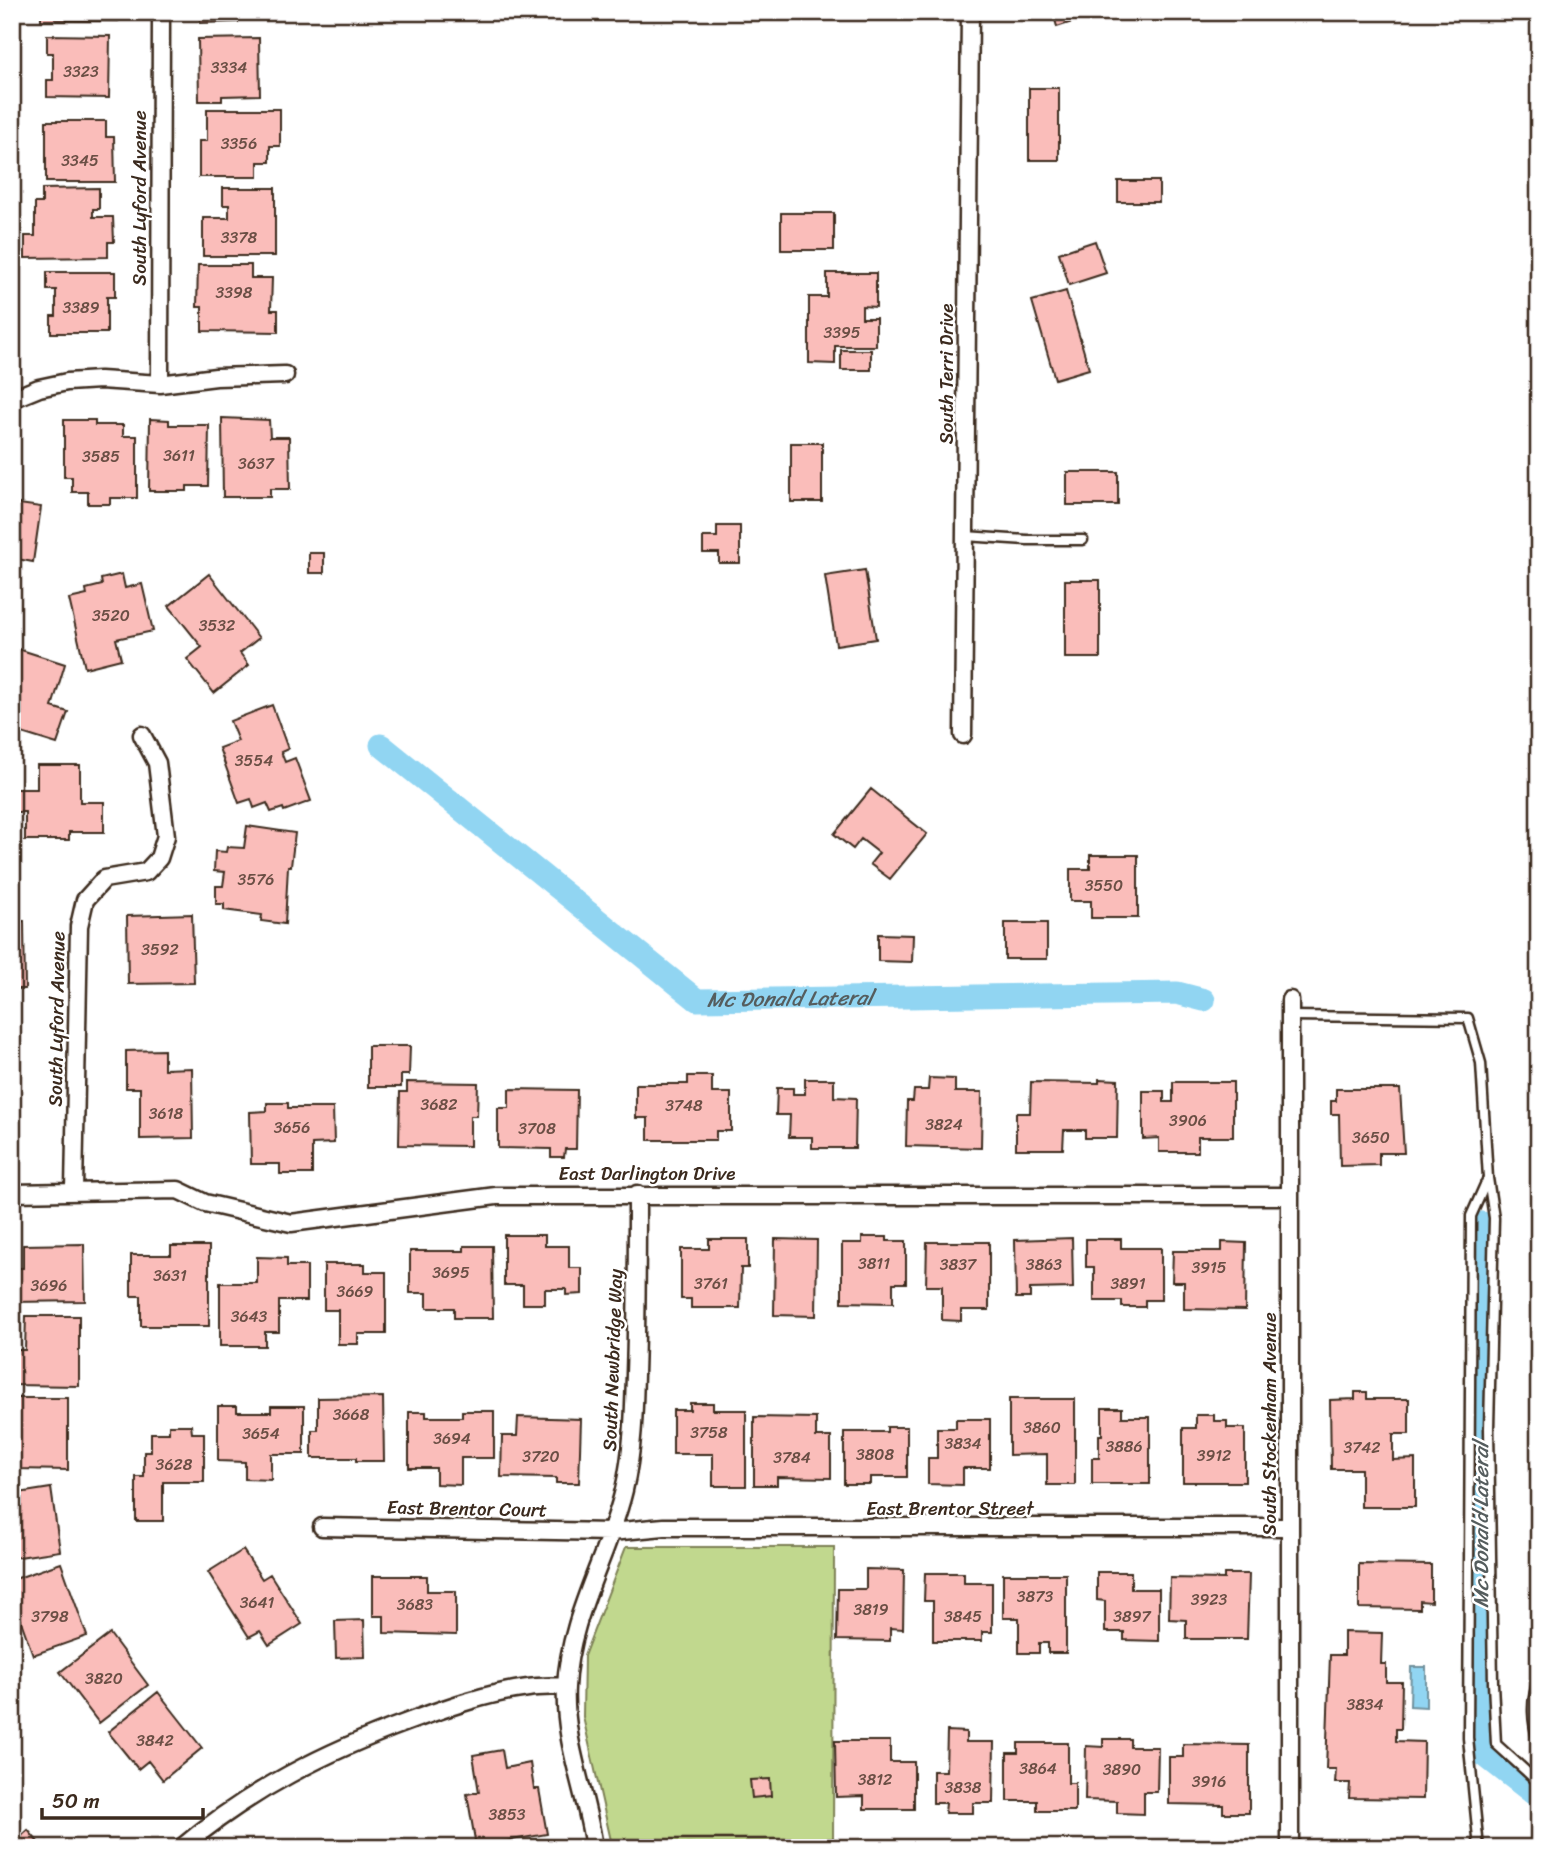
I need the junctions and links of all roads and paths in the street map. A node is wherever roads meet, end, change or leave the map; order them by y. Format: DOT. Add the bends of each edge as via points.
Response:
graph roads {
  1 [pos="161,12"];
  2 [pos="970,12"];
  3 [pos="285,375"];
  4 [pos="160,384"];
  5 [pos="12,399"];
  6 [pos="965,536"];
  7 [pos="1083,540"];
  8 [pos="142,735"];
  9 [pos="963,735"];
  10 [pos="1290,1008"];
  11 [pos="1488,1178"];
  12 [pos="74,1190"];
  13 [pos="12,1193"];
  14 [pos="636,1194"];
  15 [pos="1290,1196"];
  16 [pos="322,1527"];
  17 [pos="1290,1527"];
  18 [pos="611,1532"];
  19 [pos="1539,1678"];
  20 [pos="566,1686"];
  21 [pos="1539,1745"];
  22 [pos="1539,1783"];
  23 [pos="181,1848"];
  24 [pos="594,1848"];
  25 [pos="1290,1848"];
  26 [pos="1479,1848"];
  1 -- 4 [label="street, South Lyford Avenue"];
  2 -- 6 [label="street, South Terri Drive"];
  3 -- 4 [label="street"];
  4 -- 5 [label="street" via="67,382"];
  6 -- 7 [label="lane"];
  6 -- 9 [label="street, South Terri Drive"];
  8 -- 12 [label="street, South Lyford Avenue" via="157,763 166,836 159,858 146,872 104,879 85,900 79,926"];
  10 -- 11 [label="lane" via="1468,1018 1481,1063"];
  10 -- 15 [label="street, South Stockenham Avenue"];
  11 -- 22 [label="lane" via="1494,1218 1489,1428 1496,1744"];
  11 -- 26 [label="lane" via="1471,1216 1468,1738"];
  12 -- 13 [label="street, East Darlington Drive"];
  12 -- 14 [label="street, East Darlington Drive" via="178,1190 205,1203 291,1223 496,1196"];
  14 -- 15 [label="street, East Darlington Drive"];
  14 -- 18 [label="street, South Newbridge Way" via="638,1304 632,1443"];
  15 -- 17 [label="street, South Stockenham Avenue"];
  16 -- 18 [label="street, East Brentor Court"];
  17 -- 18 [label="street, East Brentor Street" via="664,1527"];
  17 -- 25 [label="street, South Stockenham Avenue"];
  18 -- 20 [label="street, South Newbridge Way" via="573,1634"];
  19 -- 21 [label="lane" via="1532,1721"];
  20 -- 23 [label="street" via="528,1688 454,1705 358,1740 271,1783"];
  20 -- 24 [label="street, South Newbridge Way" via="568,1732"];
}
